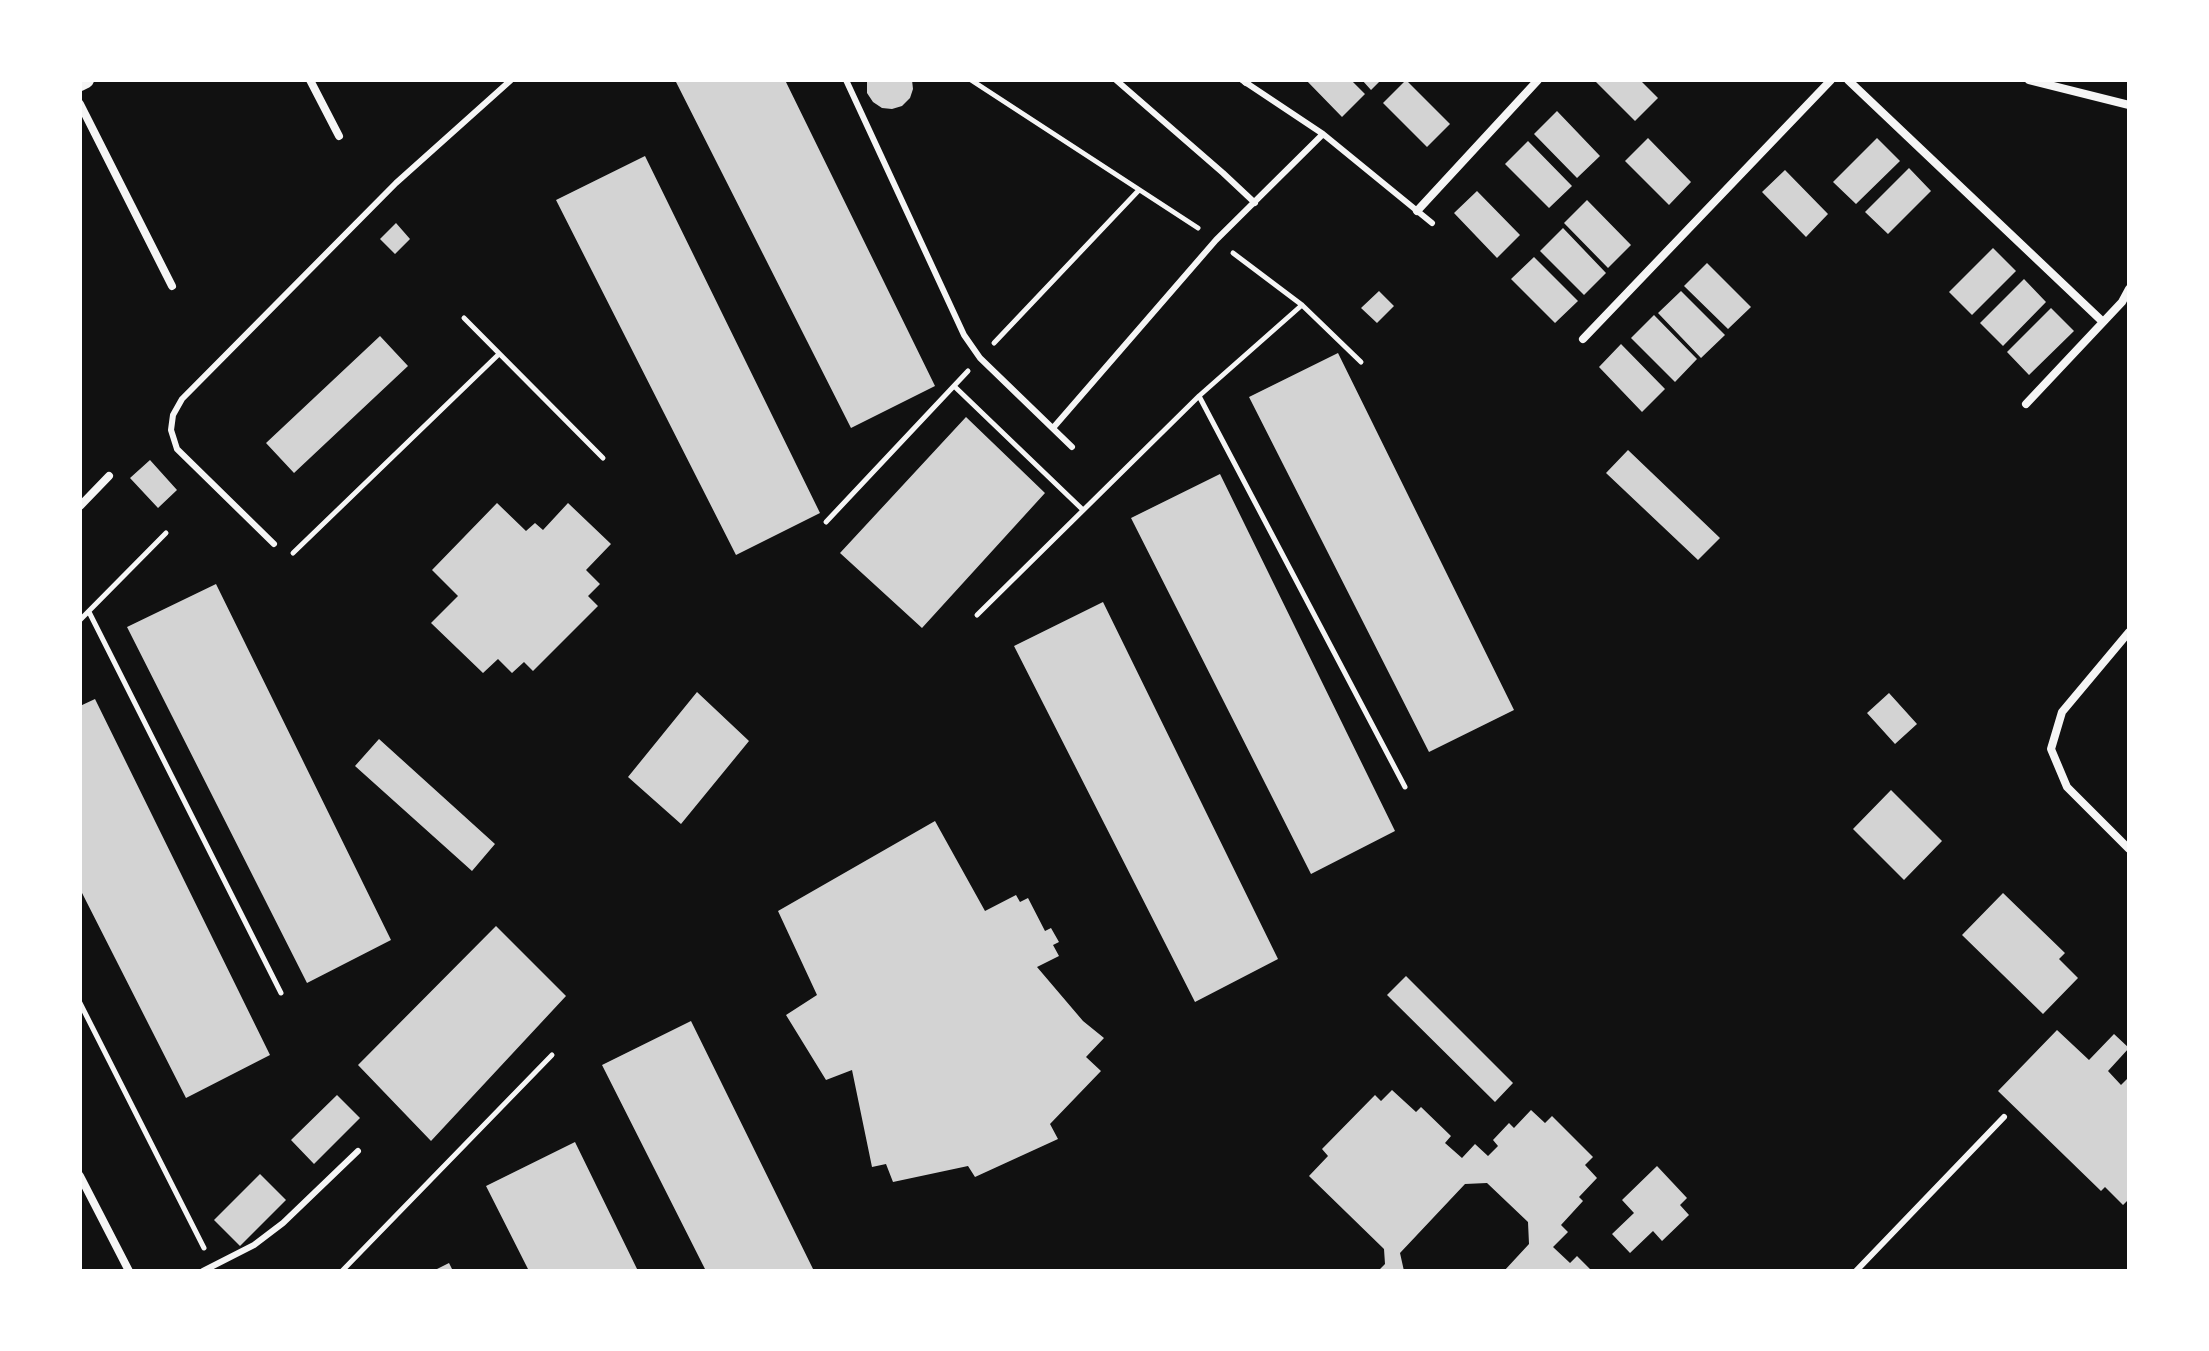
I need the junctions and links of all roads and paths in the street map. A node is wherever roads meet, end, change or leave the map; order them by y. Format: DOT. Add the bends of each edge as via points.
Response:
graph roads {
  1 [pos="86,80"];
  2 [pos="310,80"];
  3 [pos="511,80"];
  4 [pos="846,80"];
  5 [pos="971,80"];
  6 [pos="1116,80"];
  7 [pos="1538,80"];
  8 [pos="1831,80"];
  9 [pos="1848,80"];
  10 [pos="2029,80"];
  11 [pos="1245,81"];
  12 [pos="80,83"];
  13 [pos="80,104"];
  14 [pos="2129,105"];
  15 [pos="1323,134"];
  16 [pos="339,136"];
  17 [pos="1255,203"];
  18 [pos="1417,211"];
  19 [pos="1432,223"];
  20 [pos="1216,240"];
  21 [pos="172,286"];
  22 [pos="2129,289"];
  23 [pos="1302,305"];
  24 [pos="464,318"];
  25 [pos="2103,322"];
  26 [pos="1583,339"];
  27 [pos="499,354"];
  28 [pos="1361,362"];
  29 [pos="954,386"];
  30 [pos="1199,396"];
  31 [pos="2026,404"];
  32 [pos="1053,428"];
  33 [pos="1072,447"];
  34 [pos="603,458"];
  35 [pos="109,476"];
  36 [pos="80,506"];
  37 [pos="1083,510"];
  38 [pos="166,533"];
  39 [pos="274,544"];
  40 [pos="89,612"];
  41 [pos="977,615"];
  42 [pos="80,620"];
  43 [pos="2129,632"];
  44 [pos="1405,787"];
  45 [pos="2129,849"];
  46 [pos="281,993"];
  47 [pos="80,1003"];
  48 [pos="552,1055"];
  49 [pos="2004,1117"];
  50 [pos="358,1151"];
  51 [pos="80,1176"];
  52 [pos="214,1266"];
  53 [pos="129,1271"];
  54 [pos="203,1271"];
  55 [pos="342,1271"];
  56 [pos="1856,1271"];
  1 -- 12 [label="main road"];
  2 -- 16 [label="street"];
  3 -- 39 [label="lane" via="396,183 182,399 173,415 177,449"];
  4 -- 32 [label="lane" via="964,335 980,358"];
  5 -- 20 [label="path"];
  6 -- 17 [label="lane"];
  7 -- 18 [label="street"];
  8 -- 26 [label="street"];
  9 -- 25 [label="street"];
  10 -- 14 [label="street"];
  11 -- 15 [label="lane"];
  13 -- 21 [label="street"];
  15 -- 17 [label="lane"];
  15 -- 18 [label="lane"];
  17 -- 20 [label="lane"];
  18 -- 19 [label="lane"];
  20 -- 23 [label="path"];
  20 -- 32 [label="lane"];
  22 -- 25 [label="street"];
  23 -- 28 [label="path"];
  23 -- 30 [label="path"];
  24 -- 27 [label="path"];
  25 -- 31 [label="street"];
  27 -- 34 [label="path"];
  27 -- 39 [label="path" via="287,559"];
  29 -- 37 [label="path"];
  30 -- 37 [label="path"];
  30 -- 44 [label="path"];
  32 -- 33 [label="lane"];
  35 -- 36 [label="street"];
  37 -- 41 [label="path"];
  38 -- 40 [label="path"];
  40 -- 42 [label="path"];
  40 -- 46 [label="path"];
  43 -- 45 [label="street" via="2062,712 2051,749 2067,787"];
  47 -- 52 [label="path"];
  48 -- 55 [label="path"];
  49 -- 56 [label="lane"];
  50 -- 52 [label="lane" via="283,1223"];
  51 -- 53 [label="street"];
  52 -- 54 [label="lane"];
}
